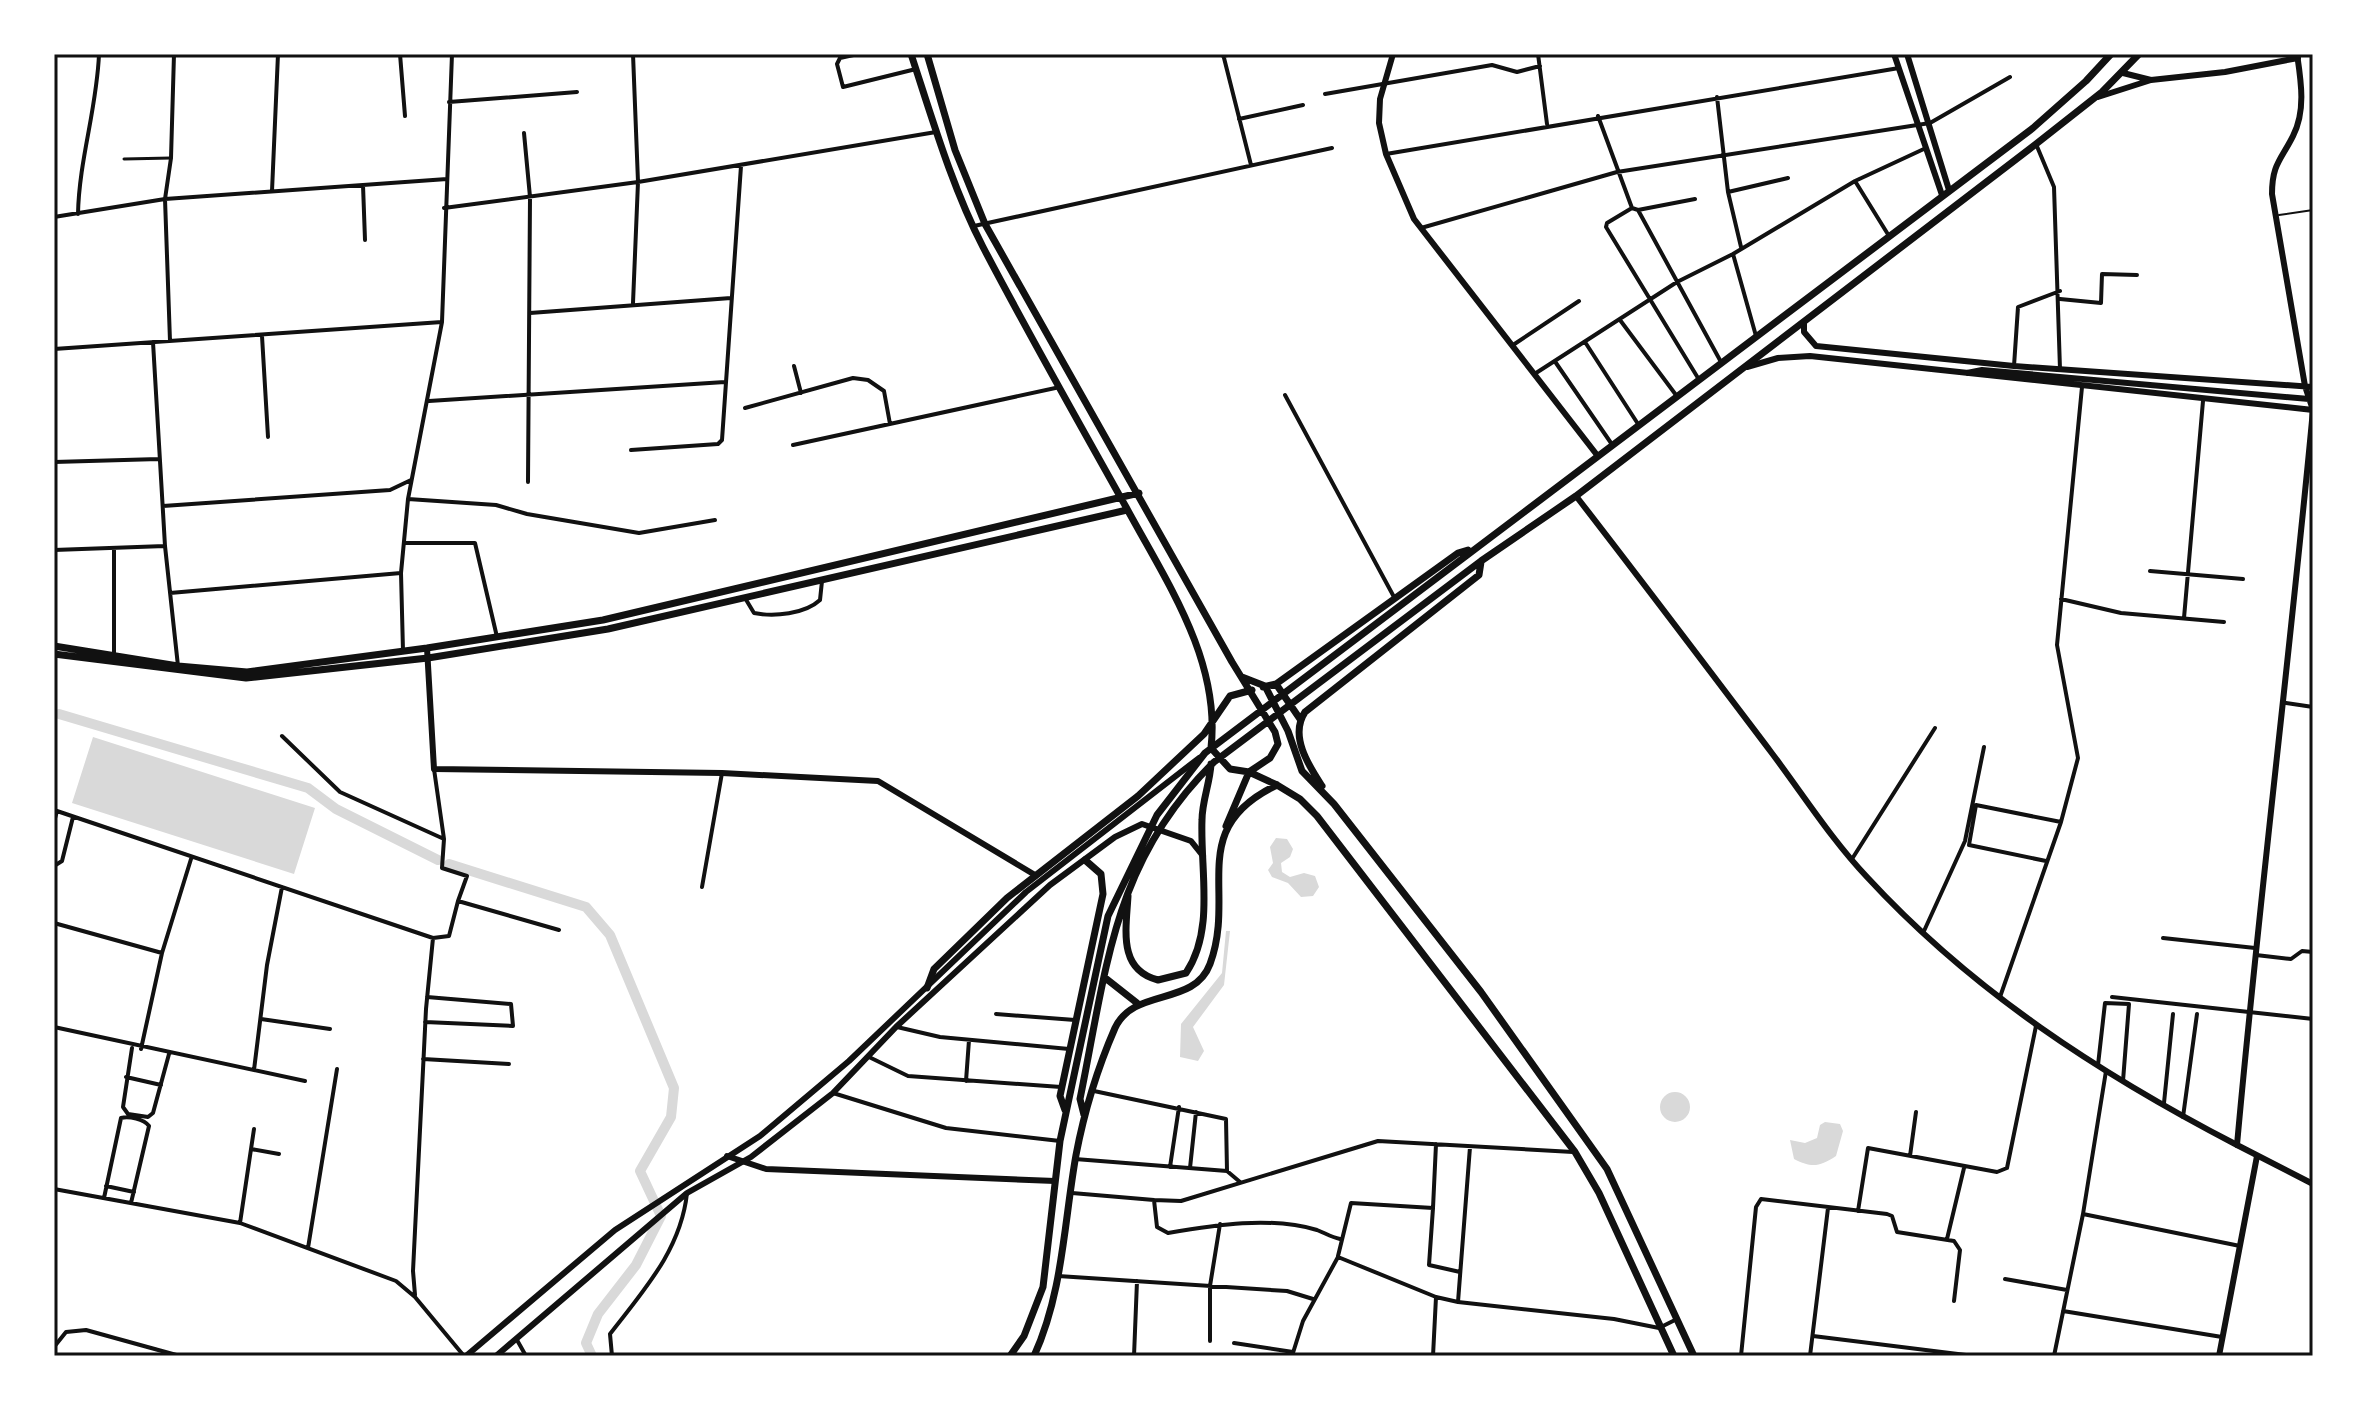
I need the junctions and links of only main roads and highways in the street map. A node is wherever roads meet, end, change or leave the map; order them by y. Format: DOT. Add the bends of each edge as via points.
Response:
graph roads {
  1 [pos="911,54"];
  2 [pos="927,54"];
  3 [pos="1393,54"];
  4 [pos="1894,54"];
  5 [pos="1907,54"];
  6 [pos="2111,54"];
  7 [pos="2134,56"];
  8 [pos="2298,56"];
  9 [pos="2123,73"];
  10 [pos="2151,80"];
  11 [pos="2095,98"];
  12 [pos="940,141"];
  13 [pos="955,150"];
  14 [pos="1946,193"];
  15 [pos="1023,291"];
  16 [pos="1016,306"];
  17 [pos="1804,322"];
  18 [pos="1889,353"];
  19 [pos="1965,361"];
  20 [pos="1887,365"];
  21 [pos="1747,367"];
  22 [pos="1978,369"];
  23 [pos="1966,374"];
  24 [pos="2309,386"];
  25 [pos="2313,399"];
  26 [pos="2313,410"];
  27 [pos="1597,455"];
  28 [pos="1139,493"];
  29 [pos="1576,496"];
  30 [pos="1122,497"];
  31 [pos="1127,510"];
  32 [pos="1474,549"];
  33 [pos="1481,561"];
  34 [pos="54,646"];
  35 [pos="427,648"];
  36 [pos="54,654"];
  37 [pos="428,658"];
  38 [pos="1240,676"];
  39 [pos="1276,684"];
  40 [pos="1265,686"];
  41 [pos="1249,691"];
  42 [pos="1215,717"];
  43 [pos="1300,719"];
  44 [pos="1208,750"];
  45 [pos="1249,772"];
  46 [pos="1277,785"];
  47 [pos="1332,802"];
  48 [pos="1226,826"];
  49 [pos="1203,856"];
  50 [pos="1085,860"];
  51 [pos="1035,875"];
  52 [pos="1129,886"];
  53 [pos="1088,968"];
  54 [pos="927,988"];
  55 [pos="1137,1003"];
  56 [pos="1066,1112"];
  57 [pos="1084,1115"];
  58 [pos="2237,1145"];
  59 [pos="727,1156"];
  60 [pos="2257,1156"];
  61 [pos="743,1162"];
  62 [pos="1055,1181"];
  63 [pos="2313,1184"];
  64 [pos="530,1303"];
  65 [pos="543,1317"];
  66 [pos="465,1356"];
  67 [pos="496,1356"];
  68 [pos="1010,1356"];
  69 [pos="1034,1356"];
  70 [pos="1674,1356"];
  71 [pos="1694,1356"];
  72 [pos="2219,1356"];
  1 -- 12 [label="main road"];
  2 -- 13 [label="main road"];
  3 -- 27 [label="main road" via="1379,123 1386,154 1419,228"];
  4 -- 14 [label="main road"];
  5 -- 14 [label="main road"];
  6 -- 14 [label="main road" via="2033,128"];
  7 -- 9 [label="main road"];
  8 -- 10 [label="main road" via="2225,72"];
  8 -- 24 [label="main road" via="2301,111 2294,134 2272,169"];
  9 -- 10 [label="main road"];
  9 -- 11 [label="main road"];
  10 -- 11 [label="main road"];
  11 -- 17 [label="main road"];
  12 -- 13 [label="main road"];
  12 -- 16 [label="main road" via="974,226"];
  13 -- 15 [label="main road" via="985,224"];
  14 -- 27 [label="main road"];
  15 -- 16 [label="main road"];
  15 -- 28 [label="main road"];
  16 -- 30 [label="main road"];
  17 -- 18 [label="main road" via="1804,332 1816,346"];
  17 -- 21 [label="main road"];
  18 -- 19 [label="main road"];
  18 -- 20 [label="main road"];
  19 -- 22 [label="main road"];
  19 -- 24 [label="main road"];
  20 -- 21 [label="main road" via="1810,356"];
  20 -- 23 [label="main road"];
  21 -- 29 [label="main road"];
  22 -- 23 [label="main road"];
  22 -- 25 [label="main road"];
  23 -- 26 [label="main road"];
  24 -- 26 [label="main road"];
  26 -- 58 [label="main road"];
  27 -- 32 [label="main road"];
  28 -- 30 [label="main road"];
  28 -- 38 [label="main road"];
  29 -- 33 [label="main road"];
  29 -- 58 [label="main road" via="1852,859 1923,933 2036,1026"];
  30 -- 31 [label="main road"];
  30 -- 35 [label="main road" via="603,620"];
  31 -- 37 [label="main road" via="608,629"];
  31 -- 42 [label="main road" via="1184,617 1208,677"];
  32 -- 39 [label="main road" via="1458,553"];
  32 -- 44 [label="main road"];
  33 -- 43 [label="main road" via="1479,575"];
  33 -- 52 [label="main road" via="1214,762 1164,818"];
  34 -- 35 [label="main road" via="247,672"];
  35 -- 37 [label="main road"];
  36 -- 37 [label="main road" via="246,678"];
  37 -- 51 [label="main road" via="434,769 878,781"];
  38 -- 40 [label="main road"];
  38 -- 41 [label="main road"];
  39 -- 40 [label="main road"];
  39 -- 43 [label="main road"];
  40 -- 41 [label="main road"];
  40 -- 47 [label="main road" via="1302,771"];
  41 -- 42 [label="main road" via="1230,696"];
  41 -- 45 [label="main road" via="1278,744 1270,758"];
  42 -- 44 [label="main road"];
  42 -- 51 [label="main road" via="1138,796"];
  43 -- 47 [label="main road" via="1304,758"];
  44 -- 45 [label="main road" via="1230,769"];
  44 -- 49 [label="main road"];
  44 -- 54 [label="main road" via="1026,892"];
  44 -- 56 [label="main road" via="1157,815 1108,916"];
  45 -- 46 [label="main road"];
  45 -- 48 [label="main road"];
  46 -- 48 [label="main road" via="1246,800"];
  46 -- 70 [label="main road" via="1317,816 1575,1152"];
  47 -- 71 [label="main road" via="1481,992 1607,1169"];
  48 -- 55 [label="main road" via="1210,966 1200,981 1182,992"];
  49 -- 50 [label="main road" via="1191,841 1142,824"];
  49 -- 52 [label="main road" via="1202,929 1196,958 1186,973 1158,980 1133,968 1128,958"];
  50 -- 53 [label="main road" via="1101,874 1103,884"];
  50 -- 61 [label="main road" via="1021,909 833,1093"];
  51 -- 54 [label="main road" via="934,969"];
  52 -- 57 [label="main road" via="1080,1099"];
  53 -- 55 [label="main road"];
  53 -- 56 [label="main road" via="1061,1087"];
  54 -- 59 [label="main road" via="760,1136"];
  55 -- 57 [label="main road" via="1121,1015"];
  56 -- 62 [label="main road"];
  57 -- 69 [label="main road" via="1050,1316"];
  58 -- 60 [label="main road"];
  59 -- 61 [label="main road"];
  59 -- 64 [label="main road" via="615,1230"];
  60 -- 63 [label="main road"];
  60 -- 72 [label="main road"];
  61 -- 62 [label="main road" via="766,1169"];
  61 -- 65 [label="main road" via="672,1204"];
  62 -- 68 [label="main road" via="1043,1287 1024,1336"];
  64 -- 65 [label="main road"];
  64 -- 66 [label="main road"];
  65 -- 67 [label="main road"];
}
